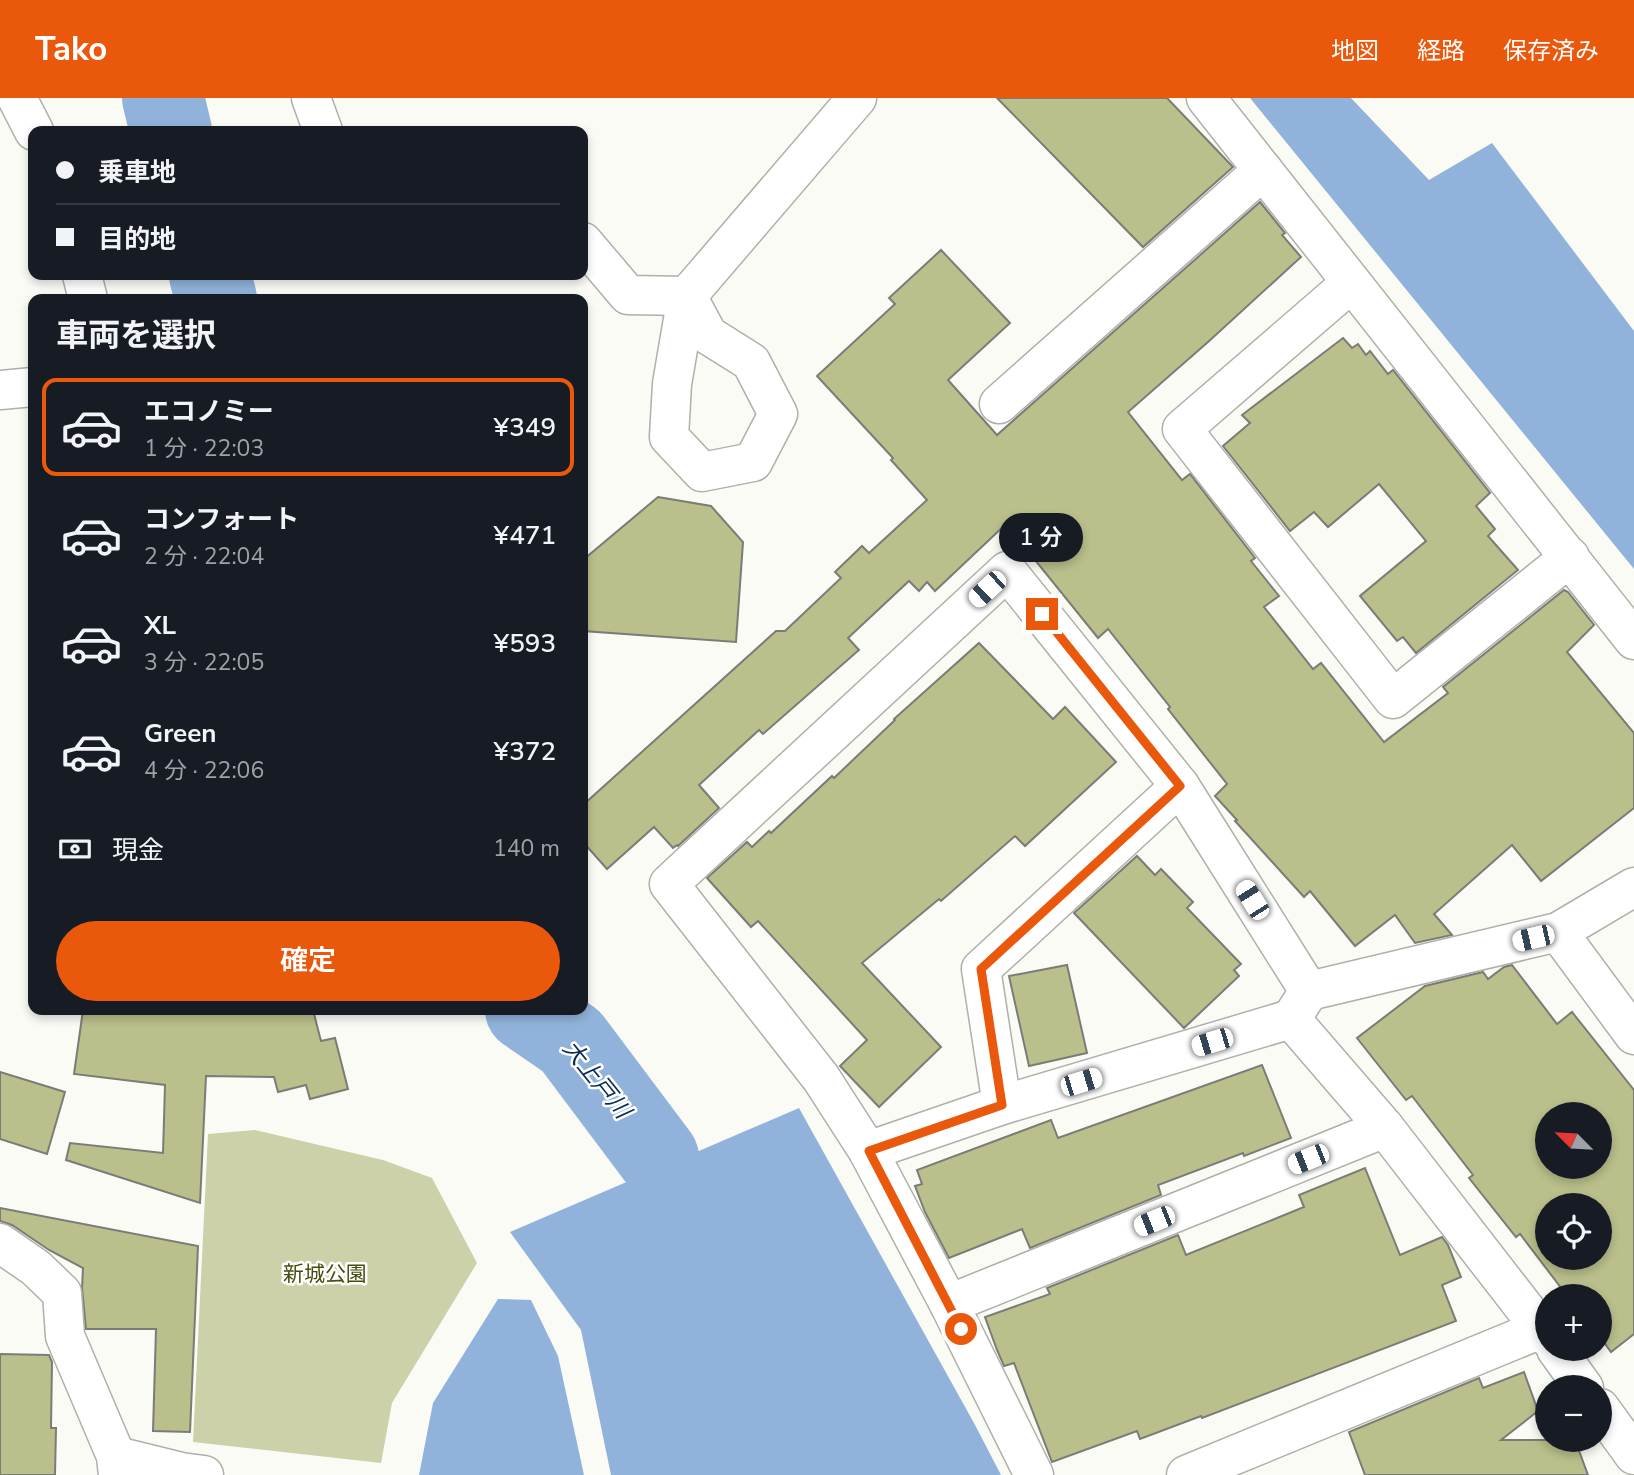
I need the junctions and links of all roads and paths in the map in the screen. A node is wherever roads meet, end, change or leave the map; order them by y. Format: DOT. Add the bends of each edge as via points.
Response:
graph roads {
  1 [pos="17,98"];
  2 [pos="311,98"];
  3 [pos="857,98"];
  4 [pos="1206,98"];
  5 [pos="31,126"];
  6 [pos="321,126"];
  7 [pos="1263,170"];
  8 [pos="588,248"];
  9 [pos="1351,283"];
  10 [pos="28,387"];
  11 [pos="0,390"];
  12 [pos="999,404"];
  13 [pos="1570,557"];
  14 [pos="1634,640"];
  15 [pos="1180,786"];
  16 [pos="1634,887"];
  17 [pos="1558,932"];
  18 [pos="1300,1005"];
  19 [pos="1634,1035"];
  20 [pos="1002,1105"];
  21 [pos="1385,1128"];
  22 [pos="869,1151"];
  23 [pos="0,1243"];
  24 [pos="949,1304"];
  25 [pos="1535,1321"];
  26 [pos="1535,1343"];
  27 [pos="1612,1425"];
  28 [pos="1634,1455"];
  29 [pos="118,1465"];
  30 [pos="204,1475"];
  31 [pos="1034,1475"];
  32 [pos="1186,1475"];
  1 -- 5 [label="street"];
  2 -- 6 [label="street"];
  3 -- 8 [label="street" via="687,296 628,295"];
  4 -- 7 [label="street"];
  7 -- 9 [label="street"];
  7 -- 12 [label="street"];
  9 -- 13 [label="street"];
  9 -- 13 [label="street" via="1182,429 1393,699"];
  10 -- 11 [label="street"];
  13 -- 14 [label="street"];
  15 -- 18 [label="street"];
  15 -- 20 [label="street" via="981,969"];
  15 -- 22 [label="street" via="1007,570 669,884 821,1078"];
  16 -- 17 [label="street"];
  17 -- 18 [label="street"];
  17 -- 19 [label="street"];
  18 -- 20 [label="street"];
  18 -- 21 [label="street"];
  20 -- 22 [label="street"];
  21 -- 24 [label="street"];
  21 -- 25 [label="street"];
  22 -- 24 [label="street"];
  23 -- 29 [label="street" via="62,1293 65,1336"];
  24 -- 31 [label="street"];
  26 -- 32 [label="street"];
  27 -- 28 [label="street"];
  29 -- 30 [label="street"];
}
